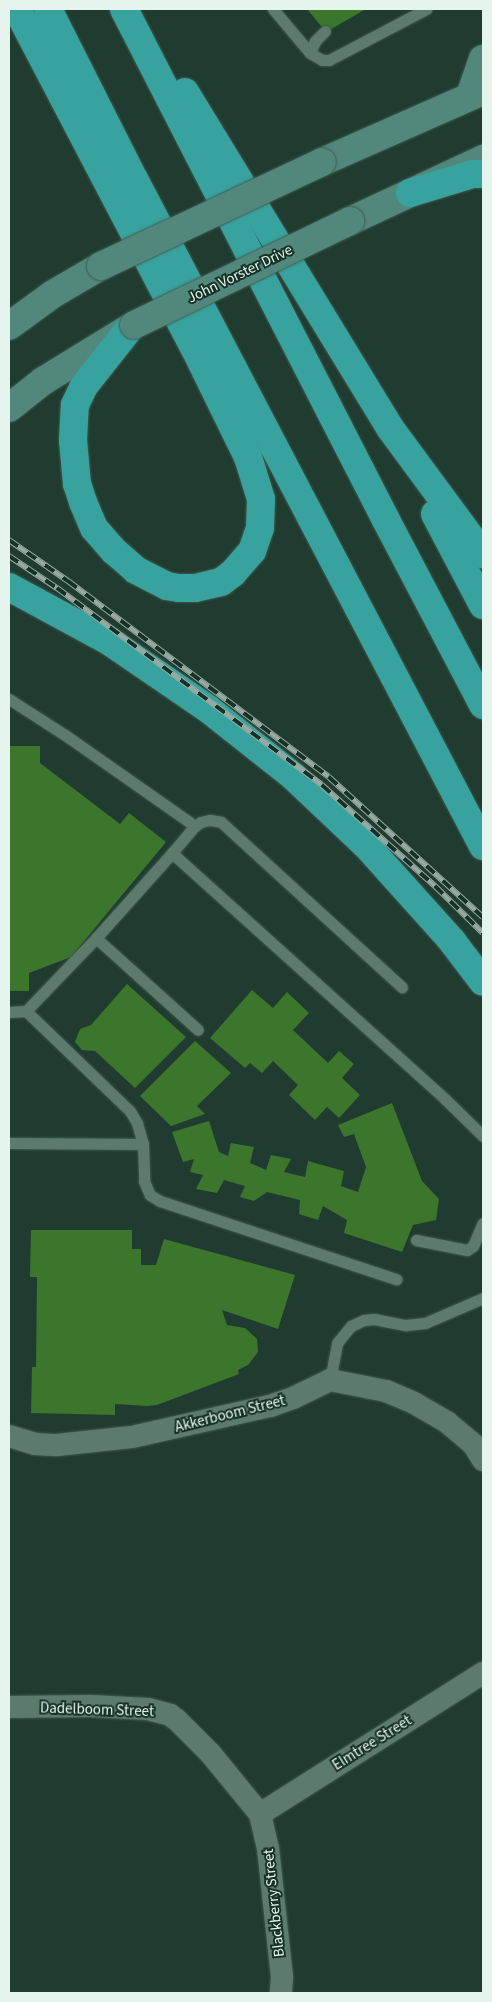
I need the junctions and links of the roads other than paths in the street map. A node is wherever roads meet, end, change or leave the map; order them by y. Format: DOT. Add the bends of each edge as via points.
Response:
graph roads {
  1 [pos="17,9"];
  2 [pos="48,9"];
  3 [pos="124,9"];
  4 [pos="135,9"];
  5 [pos="273,9"];
  6 [pos="426,9"];
  7 [pos="325,31"];
  8 [pos="310,53"];
  9 [pos="483,59"];
  10 [pos="477,93"];
  11 [pos="483,159"];
  12 [pos="483,174"];
  13 [pos="410,193"];
  14 [pos="9,326"];
  15 [pos="131,327"];
  16 [pos="9,408"];
  17 [pos="390,428"];
  18 [pos="483,554"];
  19 [pos="9,586"];
  20 [pos="483,605"];
  21 [pos="9,699"];
  22 [pos="483,705"];
  23 [pos="194,826"];
  24 [pos="483,846"];
  25 [pos="172,853"];
  26 [pos="96,938"];
  27 [pos="483,982"];
  28 [pos="402,987"];
  29 [pos="26,1011"];
  30 [pos="9,1012"];
  31 [pos="198,1030"];
  32 [pos="483,1136"];
  33 [pos="9,1143"];
  34 [pos="143,1144"];
  35 [pos="483,1223"];
  36 [pos="416,1240"];
  37 [pos="396,1279"];
  38 [pos="483,1298"];
  39 [pos="330,1380"];
  40 [pos="9,1436"];
  41 [pos="483,1460"];
  42 [pos="483,1673"];
  43 [pos="9,1707"];
  44 [pos="260,1814"];
  45 [pos="282,1993"];
  1 -- 15 [label="highway" via="248,457 261,500 259,533 252,551 221,582 179,588 162,584 136,570 114,552 94,528 83,502 77,484 73,440 75,405 84,386"];
  2 -- 24 [label="highway"];
  3 -- 22 [label="highway"];
  4 -- 17 [label="highway"];
  5 -- 8 [label="lane"];
  6 -- 8 [label="lane" via="329,60"];
  7 -- 8 [label="lane" via="315,41"];
  9 -- 10 [label="main road"];
  10 -- 14 [label="main road, bridge" via="101,266 53,294"];
  11 -- 13 [label="main road, John Vorster Drive"];
  12 -- 13 [label="highway"];
  13 -- 15 [label="main road, John Vorster Drive, bridge"];
  15 -- 16 [label="main road, John Vorster Drive" via="43,381"];
  17 -- 18 [label="highway"];
  17 -- 20 [label="highway"];
  19 -- 27 [label="highway" via="109,641 206,708 286,770 366,845 452,941"];
  21 -- 23 [label="lane"];
  23 -- 25 [label="lane"];
  23 -- 28 [label="lane" via="205,820 221,822"];
  25 -- 26 [label="lane"];
  25 -- 32 [label="lane"];
  26 -- 29 [label="lane"];
  26 -- 31 [label="lane"];
  29 -- 30 [label="lane"];
  29 -- 34 [label="lane" via="130,1111"];
  33 -- 34 [label="lane"];
  34 -- 37 [label="lane" via="146,1188 150,1195"];
  35 -- 36 [label="lane" via="473,1246 467,1250"];
  38 -- 39 [label="lane" via="426,1323 406,1325 374,1319 351,1326 337,1343"];
  39 -- 40 [label="street, Akkerboom Street" via="270,1406 132,1437 57,1446 35,1444"];
  39 -- 41 [label="street" via="386,1391 414,1402 454,1428 472,1444"];
  42 -- 44 [label="street, Elmtree Street"];
  43 -- 44 [label="street, Dadelboom Street" via="139,1709 170,1715 210,1753"];
  44 -- 45 [label="street, Blackberry Street" via="268,1848"];
}
